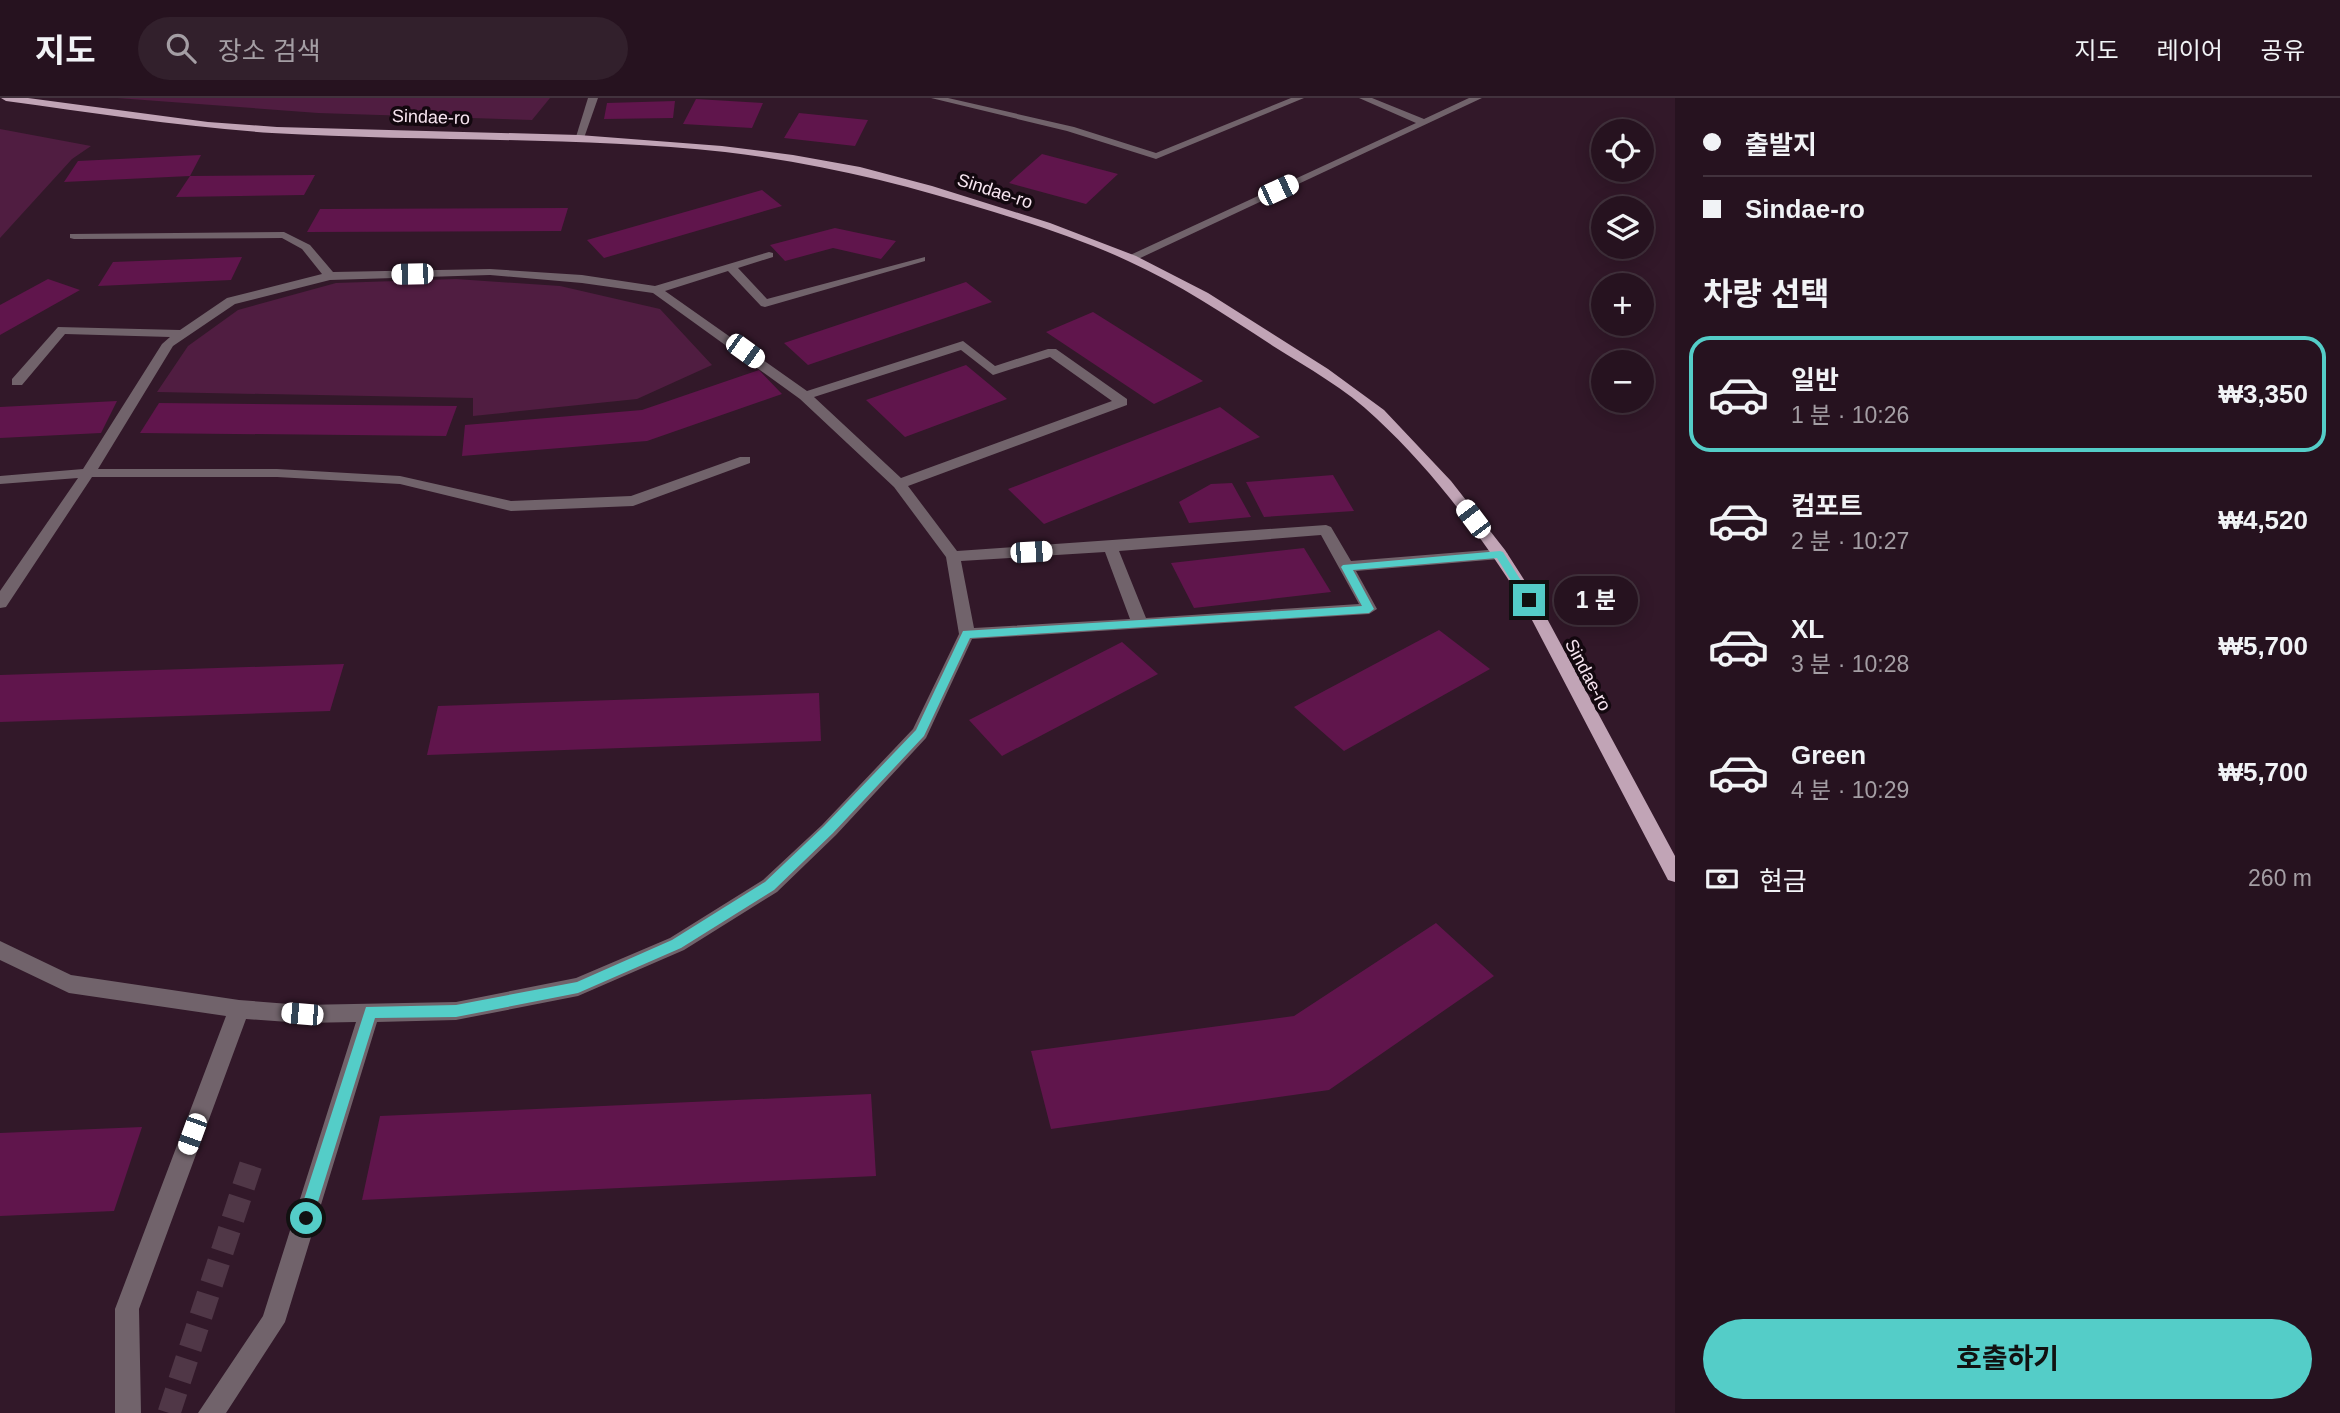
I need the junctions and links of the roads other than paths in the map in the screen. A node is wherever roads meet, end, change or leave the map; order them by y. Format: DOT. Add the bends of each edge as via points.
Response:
graph roads {
  1 [pos="6,98"];
  2 [pos="593,98"];
  3 [pos="936,98"];
  4 [pos="1299,98"];
  5 [pos="1364,98"];
  6 [pos="1477,98"];
  7 [pos="1423,122"];
  8 [pos="579,138"];
  9 [pos="74,236"];
  10 [pos="769,255"];
  11 [pos="1132,258"];
  12 [pos="921,259"];
  13 [pos="730,267"];
  14 [pos="330,276"];
  15 [pos="656,290"];
  16 [pos="183,334"];
  17 [pos="17,382"];
  18 [pos="805,396"];
  19 [pos="745,460"];
  20 [pos="88,473"];
  21 [pos="0,480"];
  22 [pos="899,484"];
  23 [pos="1110,547"];
  24 [pos="1500,554"];
  25 [pos="953,556"];
  26 [pos="1346,567"];
  27 [pos="0,603"];
  28 [pos="1140,624"];
  29 [pos="967,634"];
  30 [pos="1675,874"];
  31 [pos="0,950"];
  32 [pos="239,1009"];
  33 [pos="370,1012"];
  34 [pos="128,1413"];
  35 [pos="211,1413"];
  1 -- 8 [label="main road, Sindae-ro" via="221,126"];
  2 -- 8 [label="street"];
  3 -- 4 [label="street" via="1056,126 1156,156"];
  5 -- 7 [label="street"];
  6 -- 7 [label="street"];
  7 -- 11 [label="street"];
  8 -- 11 [label="main road, Sindae-ro" via="722,149 860,170 1046,225"];
  9 -- 14 [label="street" via="284,235 306,247"];
  10 -- 13 [label="street"];
  11 -- 24 [label="main road, Sindae-ro" via="1271,338 1378,414 1446,484"];
  12 -- 13 [label="street" via="765,303"];
  13 -- 15 [label="street"];
  14 -- 15 [label="street" via="490,272"];
  14 -- 16 [label="street" via="231,301"];
  15 -- 18 [label="street"];
  16 -- 17 [label="street" via="62,330"];
  16 -- 20 [label="street" via="168,344"];
  18 -- 22 [label="street"];
  18 -- 22 [label="street" via="962,345 993,371 1052,352 1122,402"];
  19 -- 20 [label="street" via="633,500 511,506 400,481 277,473"];
  20 -- 21 [label="street"];
  20 -- 27 [label="street"];
  22 -- 25 [label="street"];
  23 -- 25 [label="street"];
  23 -- 26 [label="street" via="1326,530"];
  23 -- 28 [label="street"];
  24 -- 26 [label="street"];
  24 -- 30 [label="main road, Sindae-ro"];
  25 -- 29 [label="street"];
  26 -- 28 [label="street" via="1369,609"];
  28 -- 29 [label="street"];
  29 -- 33 [label="street" via="920,733 770,886 677,944 578,987 456,1011"];
  31 -- 32 [label="street" via="69,984"];
  32 -- 33 [label="street" via="302,1014"];
  32 -- 34 [label="street" via="127,1309"];
  33 -- 35 [label="street" via="273,1322"];
}
